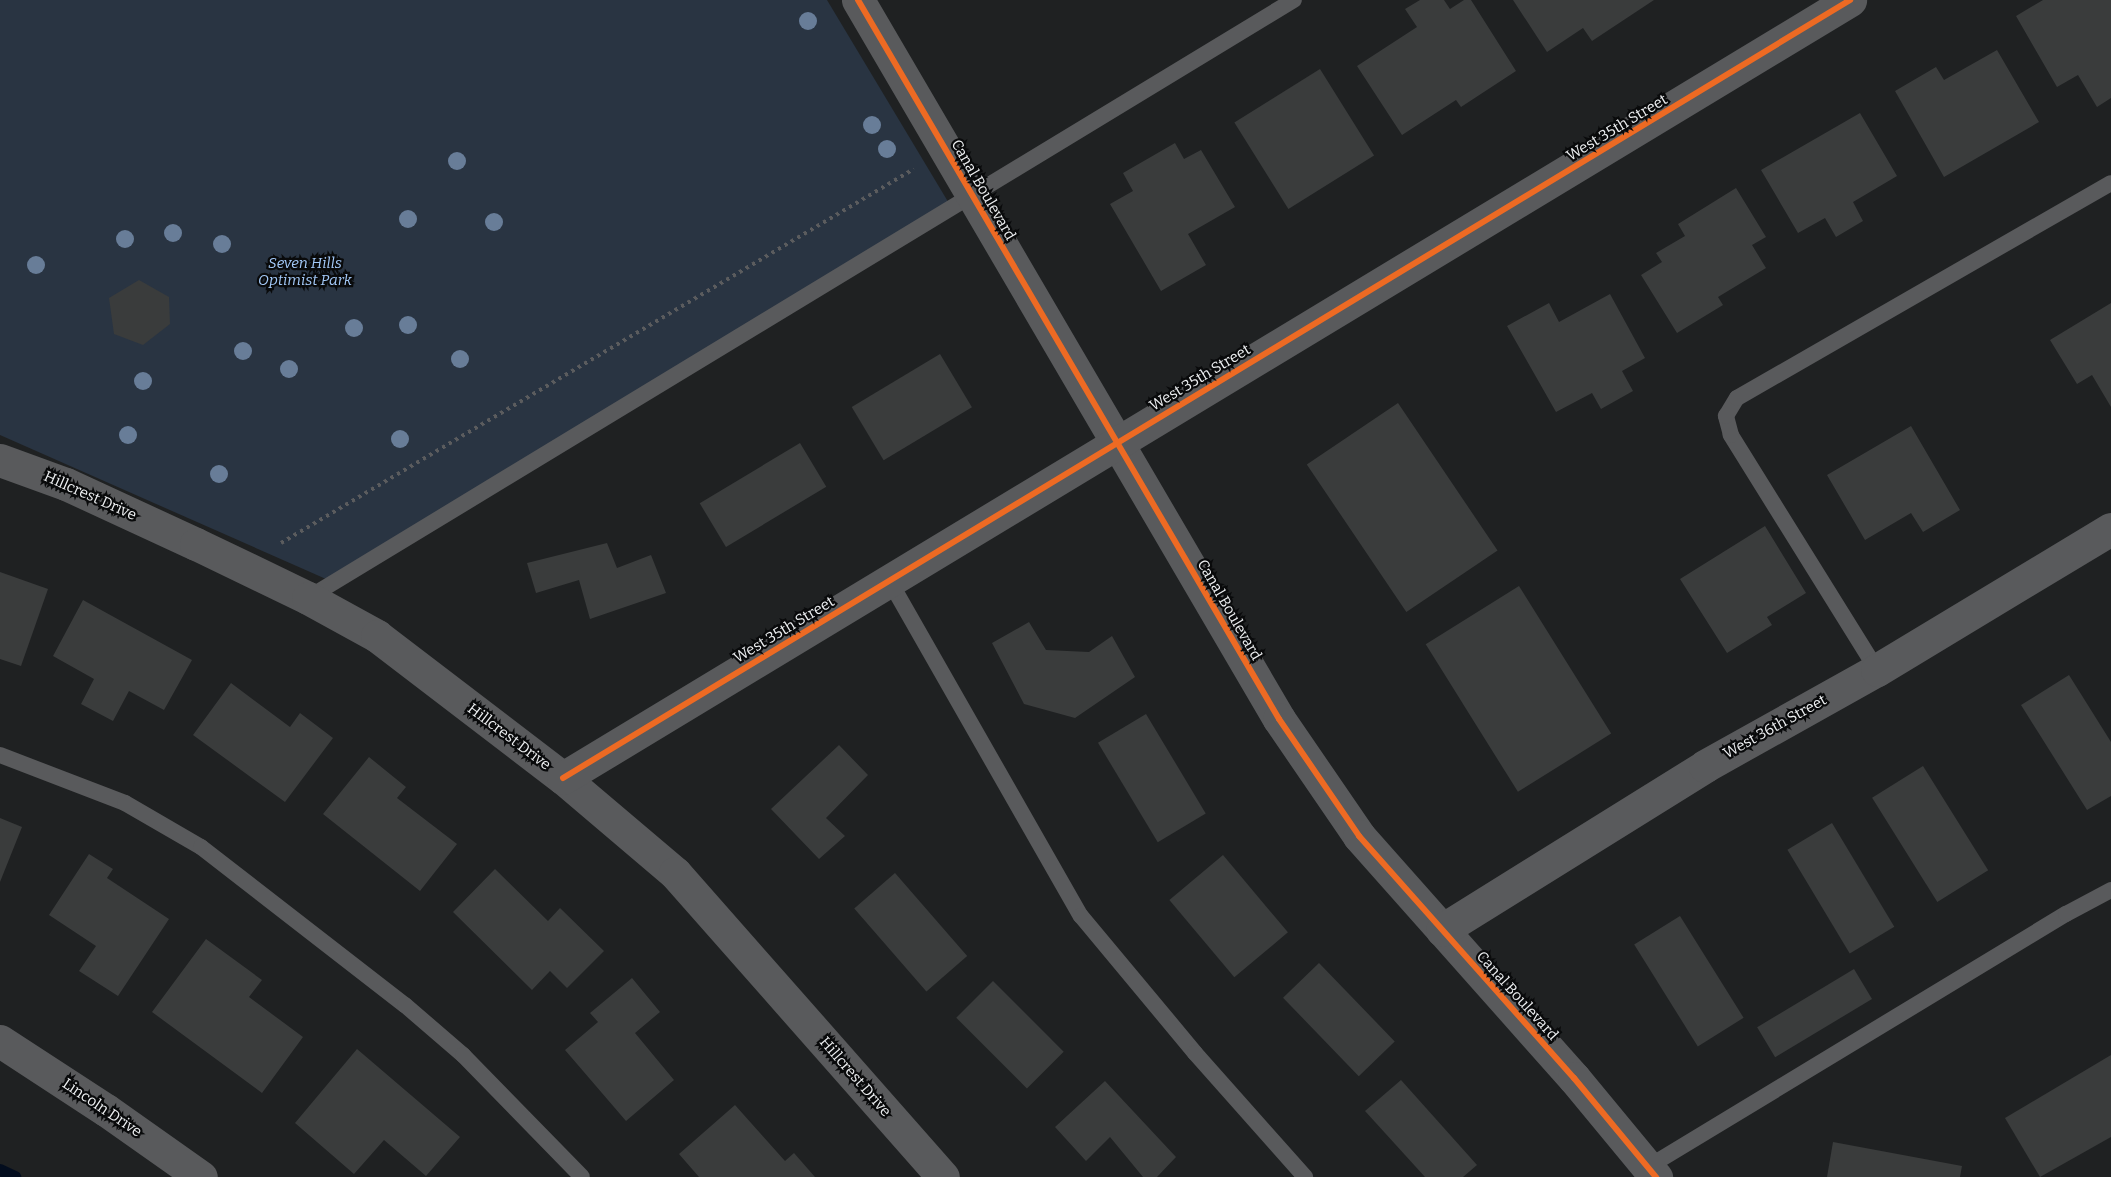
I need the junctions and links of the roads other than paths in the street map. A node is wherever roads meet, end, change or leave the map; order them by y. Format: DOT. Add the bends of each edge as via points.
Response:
graph roads {
  1 [pos="858,0"];
  2 [pos="1294,0"];
  3 [pos="1850,0"];
  4 [pos="2111,183"];
  5 [pos="972,194"];
  6 [pos="1118,441"];
  7 [pos="0,460"];
  8 [pos="2111,529"];
  9 [pos="890,580"];
  10 [pos="308,597"];
  11 [pos="1877,670"];
  12 [pos="0,755"];
  13 [pos="563,778"];
  14 [pos="2111,890"];
  15 [pos="1442,930"];
  16 [pos="0,1041"];
  17 [pos="1652,1172"];
  18 [pos="201,1177"];
  19 [pos="582,1177"];
  20 [pos="943,1177"];
  21 [pos="1305,1177"];
  1 -- 5 [label="street, Canal Boulevard"];
  2 -- 5 [label="lane"];
  3 -- 6 [label="street, West 35th Street"];
  4 -- 11 [label="lane" via="1737,398 1726,416 1731,435"];
  5 -- 6 [label="street, Canal Boulevard"];
  5 -- 10 [label="lane"];
  6 -- 9 [label="street, West 35th Street"];
  6 -- 15 [label="street, Canal Boulevard" via="1279,719 1359,836"];
  7 -- 10 [label="street, Hillcrest Drive" via="75,488"];
  8 -- 11 [label="street, West 36th Street"];
  9 -- 13 [label="street, West 35th Street"];
  9 -- 21 [label="lane" via="1081,916"];
  10 -- 13 [label="street, Hillcrest Drive" via="377,636"];
  11 -- 15 [label="street, West 36th Street" via="1705,766"];
  12 -- 19 [label="lane" via="125,803 201,847 405,1005 463,1056"];
  13 -- 20 [label="street, Hillcrest Drive" via="675,873"];
  14 -- 17 [label="lane" via="2066,914"];
  15 -- 17 [label="street, Canal Boulevard"];
  16 -- 18 [label="street, Lincoln Drive"];
}
